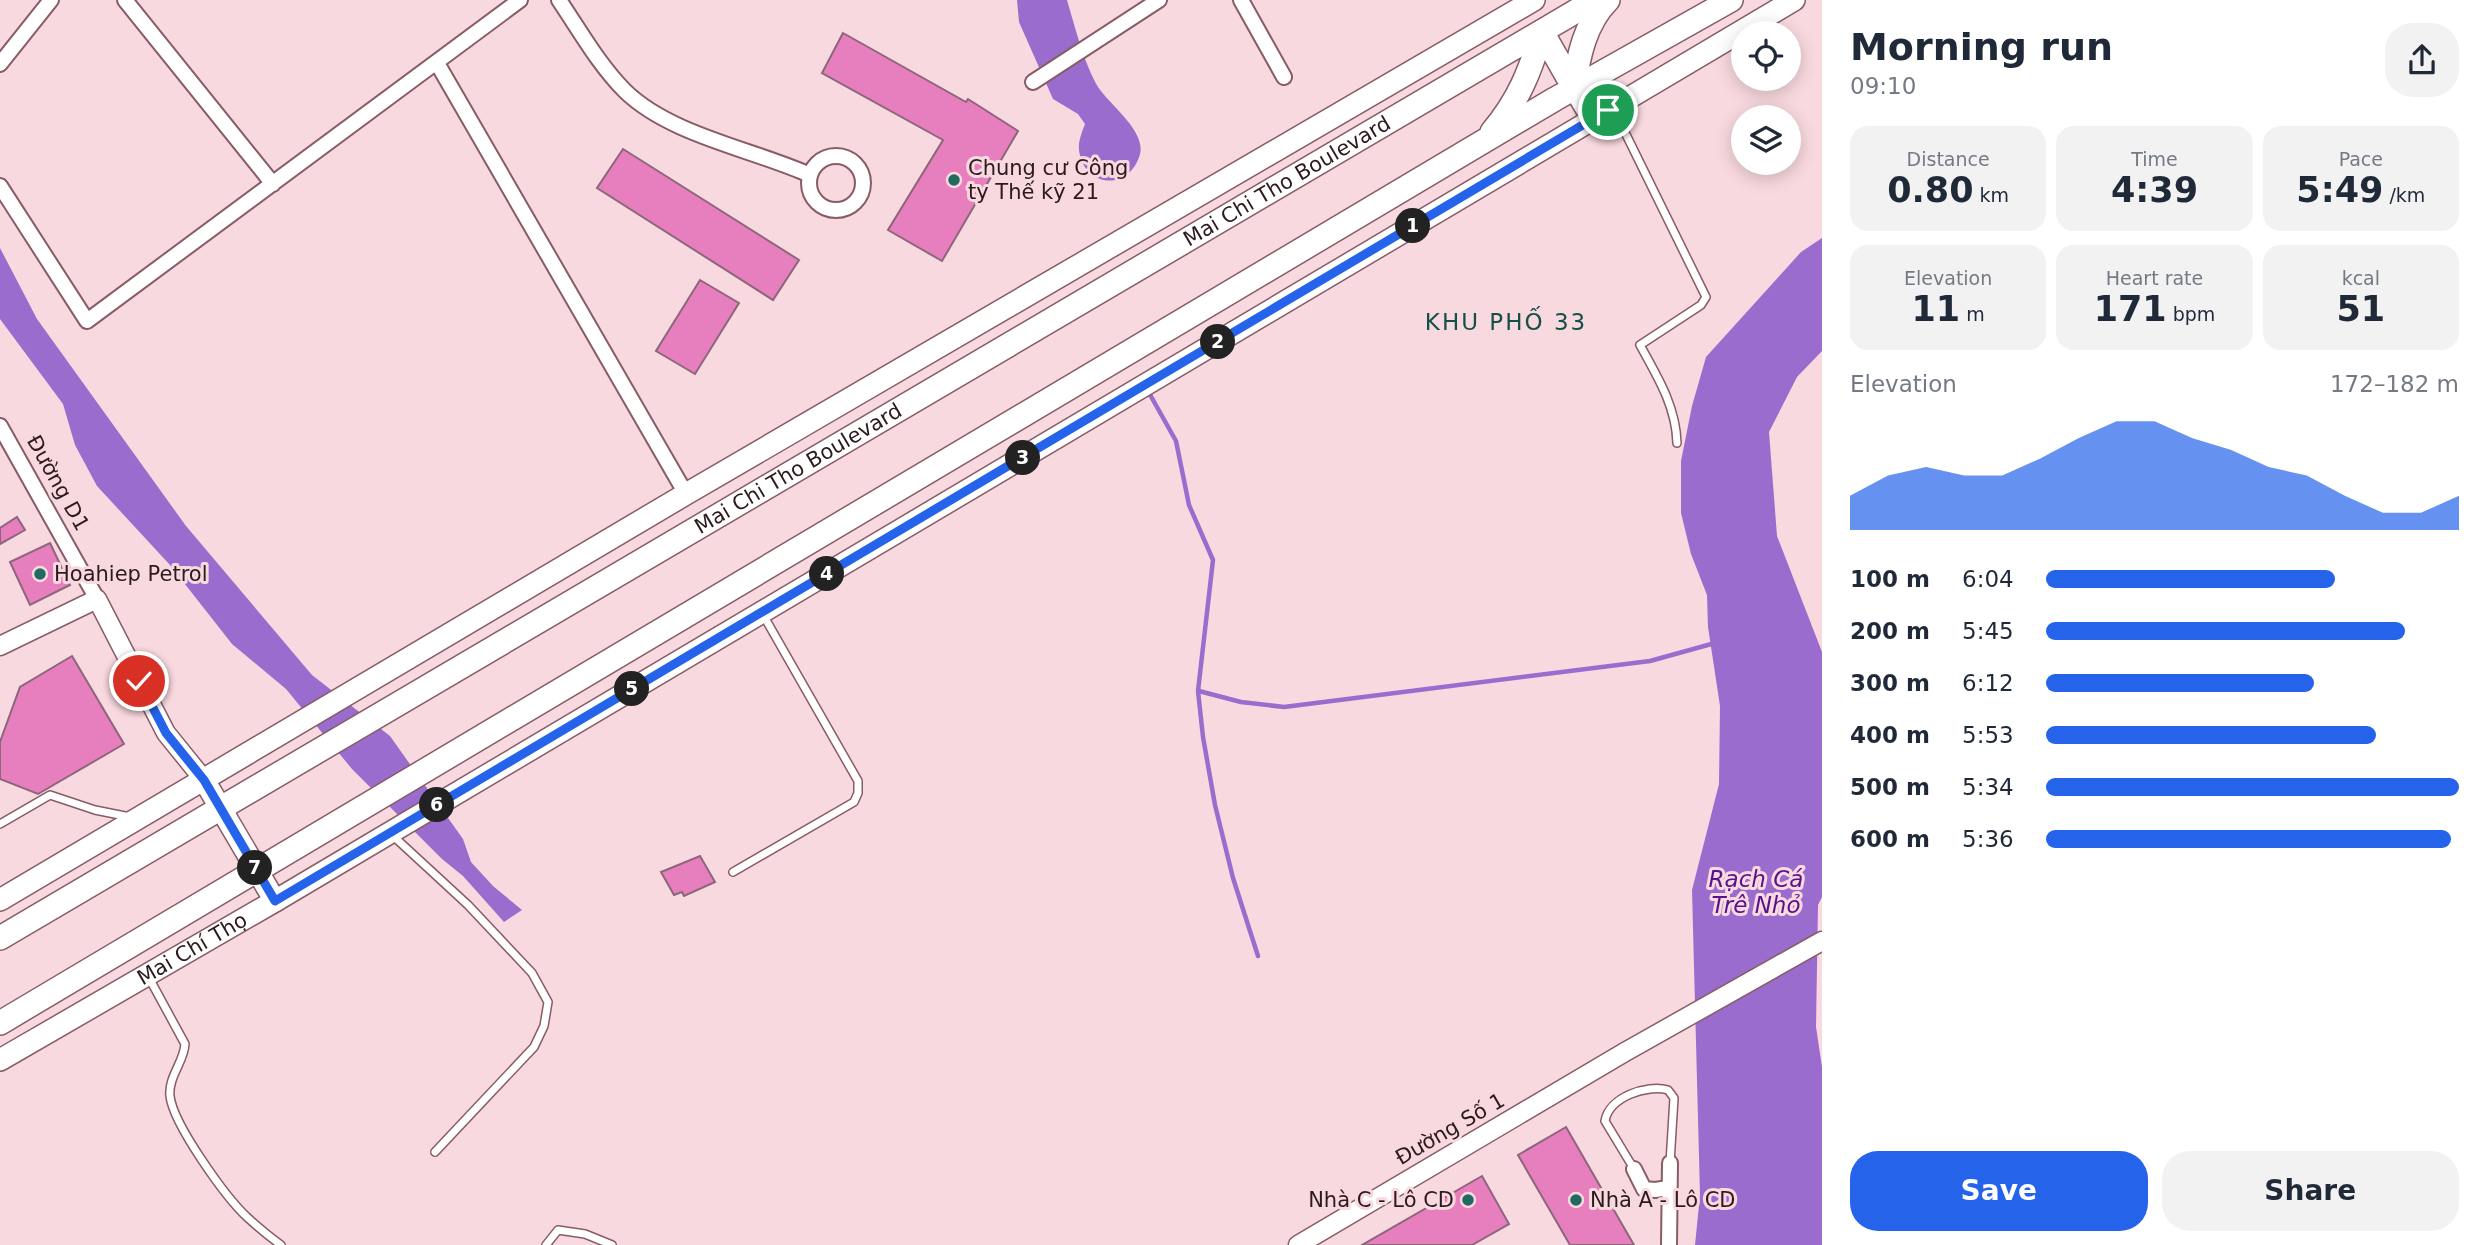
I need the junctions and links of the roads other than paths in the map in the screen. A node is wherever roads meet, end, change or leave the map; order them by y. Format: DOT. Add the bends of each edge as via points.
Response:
graph roads {
  1 [pos="51,0"];
  2 [pos="125,0"];
  3 [pos="520,0"];
  4 [pos="559,0"];
  5 [pos="1159,0"];
  6 [pos="1241,0"];
  7 [pos="1595,0"];
  8 [pos="1608,0"];
  9 [pos="1731,0"];
  10 [pos="1794,0"];
  11 [pos="1527,2"];
  12 [pos="1542,32"];
  13 [pos="437,63"];
  14 [pos="0,65"];
  15 [pos="1284,77"];
  16 [pos="1033,82"];
  17 [pos="1574,88"];
  18 [pos="1613,108"];
  19 [pos="1592,120"];
  20 [pos="1482,143"];
  21 [pos="810,174"];
  22 [pos="273,184"];
  23 [pos="0,186"];
  24 [pos="0,426"];
  25 [pos="1677,443"];
  26 [pos="687,494"];
  27 [pos="97,599"];
  28 [pos="762,612"];
  29 [pos="0,646"];
  30 [pos="204,780"];
  31 [pos="220,808"];
  32 [pos="137,819"];
  33 [pos="0,824"];
  34 [pos="389,833"];
  35 [pos="257,871"];
  36 [pos="733,872"];
  37 [pos="0,900"];
  38 [pos="275,901"];
  39 [pos="0,938"];
  40 [pos="1822,941"];
  41 [pos="147,974"];
  42 [pos="0,1023"];
  43 [pos="0,1060"];
  44 [pos="435,1152"];
  45 [pos="1670,1163"];
  46 [pos="1634,1169"];
  47 [pos="1669,1188"];
  48 [pos="281,1245"];
  49 [pos="546,1245"];
  50 [pos="612,1245"];
  51 [pos="1298,1245"];
  52 [pos="1669,1245"];
  1 -- 14 [label="street"];
  2 -- 22 [label="street"];
  3 -- 13 [label="street"];
  4 -- 21 [label="street" via="605,67 642,105 666,121"];
  5 -- 16 [label="street"];
  6 -- 15 [label="street"];
  7 -- 12 [label="highway, Mai Chi Tho Boulevard"];
  8 -- 17 [label="highway" via="1583,42"];
  9 -- 17 [label="highway"];
  10 -- 18 [label="main road, Mai Chí Thọ"];
  11 -- 12 [label="main road"];
  11 -- 26 [label="main road, Mai Chi Tho Boulevard"];
  12 -- 17 [label="highway"];
  12 -- 20 [label="highway" via="1518,97"];
  12 -- 31 [label="highway, Mai Chi Tho Boulevard"];
  13 -- 22 [label="street"];
  13 -- 26 [label="street"];
  17 -- 19 [label="main road"];
  17 -- 20 [label="highway"];
  18 -- 19 [label="main road, Mai Chí Thọ"];
  18 -- 25 [label="lane" via="1706,297 1701,305 1640,345 1670,403"];
  19 -- 28 [label="main road, Mai Chí Thọ"];
  20 -- 35 [label="highway, Mai Chí Thọ"];
  22 -- 23 [label="street" via="87,321"];
  24 -- 27 [label="street, Đường D1"];
  26 -- 30 [label="main road, Mai Chi Tho Boulevard"];
  27 -- 29 [label="street"];
  27 -- 30 [label="street, Đường D1" via="166,733"];
  28 -- 34 [label="main road, Mai Chí Thọ"];
  28 -- 36 [label="lane" via="859,788 853,802"];
  30 -- 31 [label="main road"];
  30 -- 32 [label="main road, Mai Chi Tho Boulevard"];
  31 -- 35 [label="main road"];
  31 -- 39 [label="highway, Mai Chi Tho Boulevard"];
  32 -- 33 [label="lane" via="50,795"];
  32 -- 37 [label="main road, Mai Chi Tho Boulevard"];
  34 -- 38 [label="main road, Mai Chí Thọ"];
  34 -- 44 [label="lane" via="477,915 531,973 548,1002 534,1047"];
  35 -- 38 [label="main road"];
  35 -- 42 [label="highway, Mai Chí Thọ"];
  38 -- 41 [label="main road, Mai Chí Thọ"];
  40 -- 51 [label="street, Đường Số 1"];
  41 -- 43 [label="main road, Mai Chí Thọ"];
  41 -- 48 [label="lane" via="185,1044 170,1090 182,1125 218,1183 246,1216"];
  45 -- 46 [label="lane" via="1674,1098 1668,1090 1650,1088 1606,1112 1605,1121"];
  45 -- 47 [label="street"];
  46 -- 47 [label="street" via="1644,1189"];
  47 -- 52 [label="street"];
  49 -- 50 [label="lane" via="558,1230"];
}
